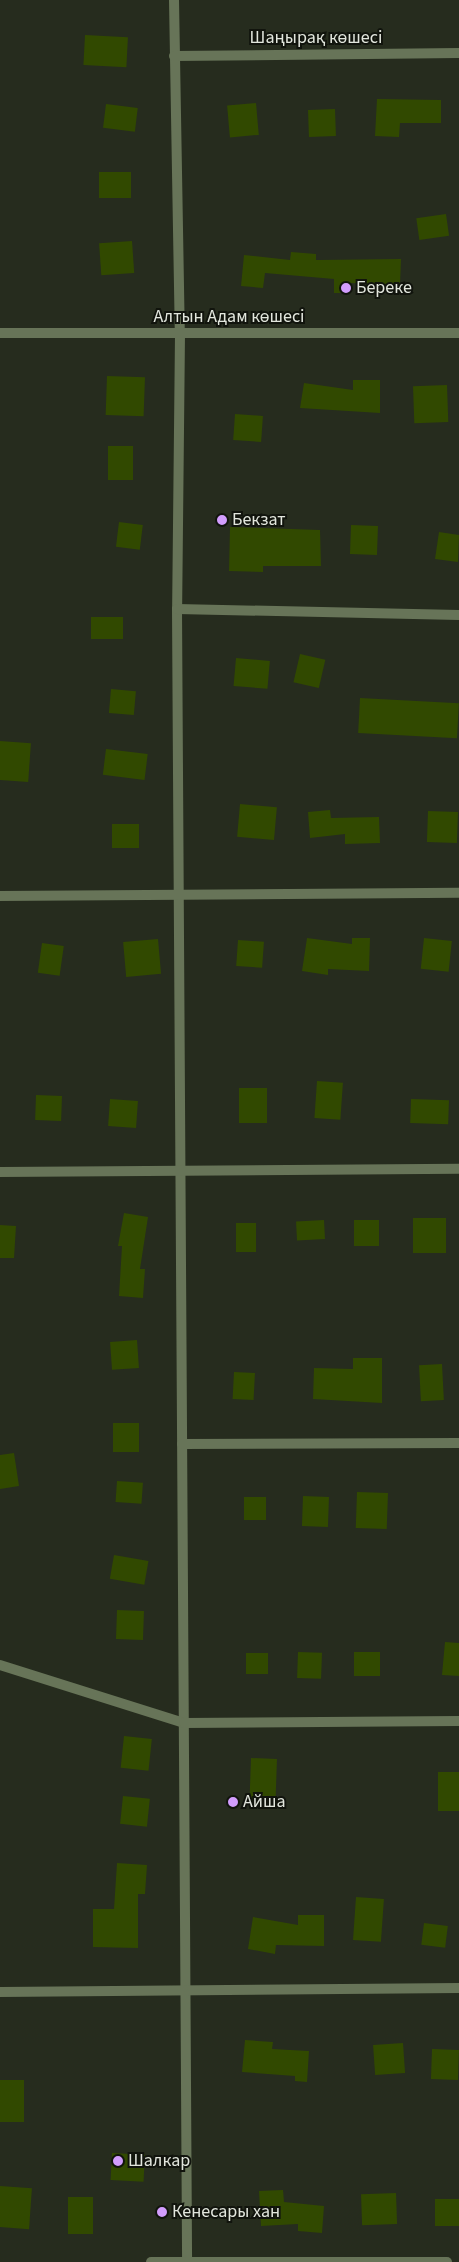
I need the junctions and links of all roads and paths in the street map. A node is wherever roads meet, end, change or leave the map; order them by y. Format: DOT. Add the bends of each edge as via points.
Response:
graph roads {
  1 [pos="174,0"];
  2 [pos="459,53"];
  3 [pos="174,56"];
  4 [pos="0,333"];
  5 [pos="459,333"];
  6 [pos="180,334"];
  7 [pos="177,609"];
  8 [pos="459,615"];
  9 [pos="459,893"];
  10 [pos="0,896"];
  11 [pos="179,898"];
  12 [pos="459,1169"];
  13 [pos="180,1171"];
  14 [pos="0,1172"];
  15 [pos="459,1443"];
  16 [pos="182,1444"];
  17 [pos="0,1666"];
  18 [pos="459,1721"];
  19 [pos="184,1723"];
  20 [pos="459,1988"];
  21 [pos="185,1989"];
  22 [pos="0,1992"];
  23 [pos="187,2261"];
  24 [pos="151,2262"];
  25 [pos="448,2262"];
  1 -- 3 [label="street"];
  2 -- 3 [label="street, Шаңырақ көшесі"];
  3 -- 6 [label="street"];
  4 -- 6 [label="street, Алтын Адам көшесі"];
  5 -- 6 [label="street, Алтын Адам көшесі"];
  6 -- 7 [label="street"];
  7 -- 8 [label="street"];
  7 -- 11 [label="street"];
  9 -- 11 [label="street"];
  10 -- 11 [label="street"];
  11 -- 13 [label="street"];
  12 -- 13 [label="street"];
  13 -- 14 [label="street"];
  13 -- 16 [label="street"];
  15 -- 16 [label="street"];
  16 -- 19 [label="street"];
  17 -- 19 [label="street"];
  18 -- 19 [label="street"];
  19 -- 21 [label="street"];
  20 -- 21 [label="street"];
  21 -- 22 [label="street"];
  21 -- 23 [label="street"];
  23 -- 24 [label="street"];
  23 -- 25 [label="street"];
}
